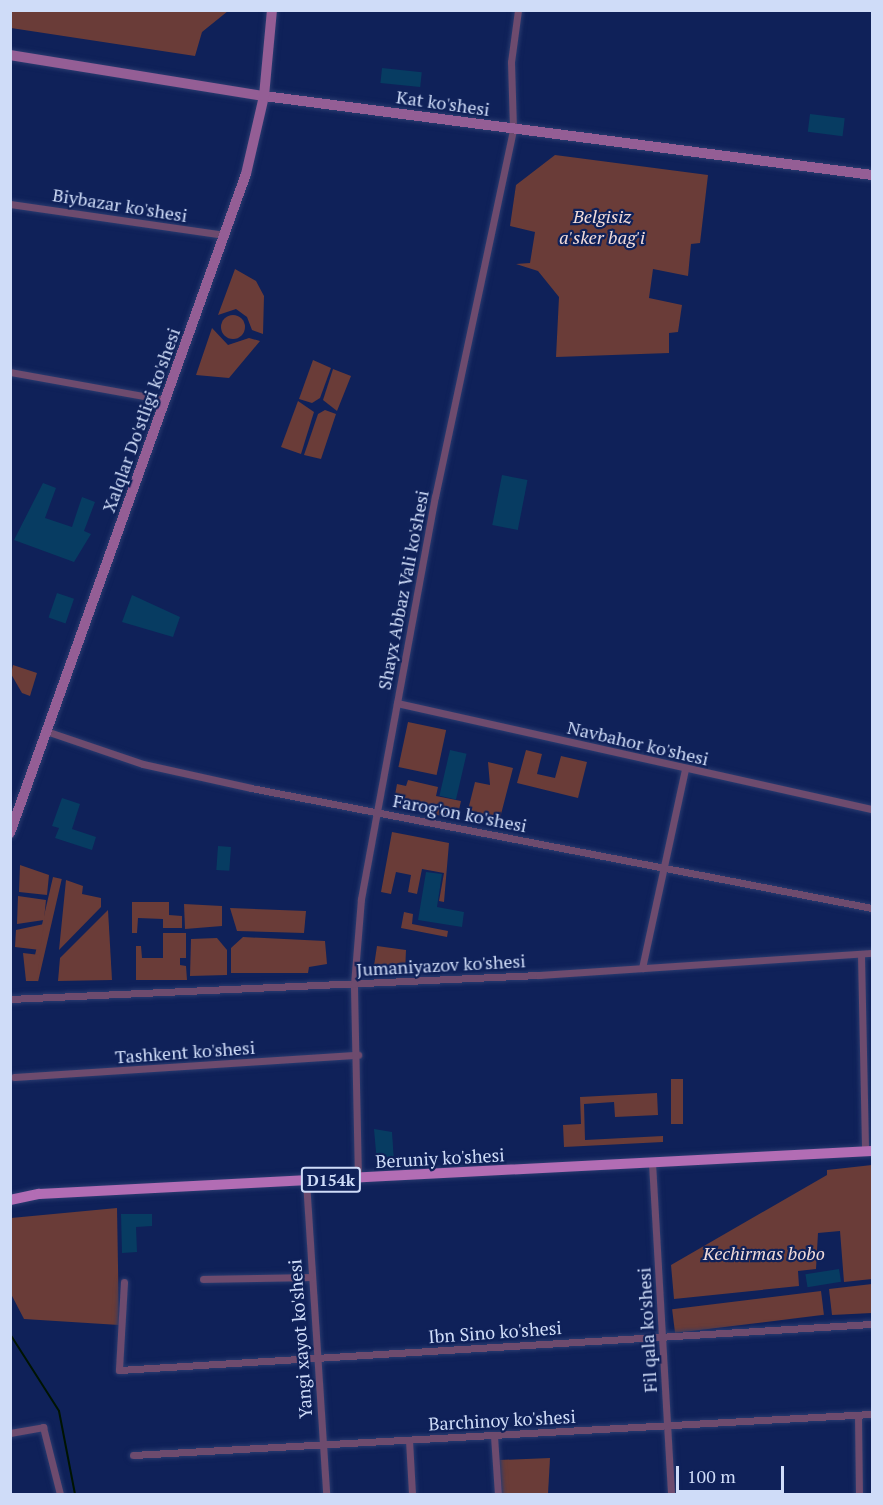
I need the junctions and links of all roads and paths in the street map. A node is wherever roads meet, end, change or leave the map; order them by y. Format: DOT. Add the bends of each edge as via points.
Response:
graph roads {
  1 [pos="272,10"];
  2 [pos="518,10"];
  3 [pos="10,55"];
  4 [pos="264,96"];
  5 [pos="513,129"];
  6 [pos="873,175"];
  7 [pos="10,204"];
  8 [pos="225,236"];
  9 [pos="10,372"];
  10 [pos="166,400"];
  11 [pos="397,703"];
  12 [pos="46,731"];
  13 [pos="685,770"];
  14 [pos="873,809"];
  15 [pos="376,811"];
  16 [pos="10,833"];
  17 [pos="664,868"];
  18 [pos="873,908"];
  19 [pos="873,953"];
  20 [pos="861,955"];
  21 [pos="642,968"];
  22 [pos="354,984"];
  23 [pos="10,999"];
  24 [pos="358,1055"];
  25 [pos="14,1077"];
  26 [pos="869,1090"];
  27 [pos="869,1151"];
  28 [pos="652,1163"];
  29 [pos="358,1179"];
  30 [pos="306,1181"];
  31 [pos="10,1200"];
  32 [pos="310,1277"];
  33 [pos="203,1279"];
  34 [pos="124,1282"];
  35 [pos="873,1324"];
  36 [pos="663,1337"];
  37 [pos="314,1359"];
  38 [pos="873,1414"];
  39 [pos="858,1415"];
  40 [pos="667,1426"];
  41 [pos="10,1433"];
  42 [pos="494,1437"];
  43 [pos="409,1440"];
  44 [pos="323,1445"];
  45 [pos="133,1455"];
  46 [pos="60,1494"];
  47 [pos="326,1494"];
  48 [pos="412,1494"];
  49 [pos="498,1494"];
  50 [pos="671,1494"];
  51 [pos="859,1494"];
  1 -- 4 [label="street, Xalqlar Do'stligi ko'shesi"];
  2 -- 5 [label="street, Shayx Abbaz Vali ko'shesi" via="511,62"];
  3 -- 4 [label="street, Kat ko'shesi"];
  4 -- 5 [label="street, Kat ko'shesi"];
  4 -- 8 [label="street, Xalqlar Do'stligi ko'shesi"];
  5 -- 6 [label="street, Kat ko'shesi"];
  5 -- 11 [label="street, Shayx Abbaz Vali ko'shesi"];
  7 -- 8 [label="street, Biybazar ko'shesi"];
  8 -- 10 [label="street, Xalqlar Do'stligi ko'shesi"];
  9 -- 10 [label="street"];
  10 -- 12 [label="street, Xalqlar Do'stligi ko'shesi"];
  11 -- 13 [label="street, Navbahor ko'shesi"];
  11 -- 15 [label="street, Shayx Abbaz Vali ko'shesi"];
  12 -- 15 [label="street, Farog'on ko'shesi" via="143,764"];
  12 -- 16 [label="street, Xalqlar Do'stligi ko'shesi"];
  13 -- 14 [label="street, Navbahor ko'shesi"];
  13 -- 17 [label="street"];
  15 -- 17 [label="street, Farog'on ko'shesi"];
  15 -- 22 [label="street, Shayx Abbaz Vali ko'shesi"];
  17 -- 18 [label="street, Farog'on ko'shesi"];
  17 -- 21 [label="street"];
  19 -- 20 [label="street, Jumaniyazov ko'shesi"];
  20 -- 21 [label="street, Jumaniyazov ko'shesi"];
  20 -- 26 [label="street"];
  21 -- 22 [label="street, Jumaniyazov ko'shesi"];
  22 -- 23 [label="street, Jumaniyazov ko'shesi"];
  22 -- 24 [label="street, Shayx Abbaz Vali ko'shesi"];
  24 -- 25 [label="street, Tashkent ko'shesi"];
  24 -- 29 [label="street, Shayx Abbaz Vali ko'shesi"];
  26 -- 27 [label="street"];
  27 -- 28 [label="main road, Beruniy ko'shesi / D154k"];
  28 -- 29 [label="main road, Beruniy ko'shesi / D154k"];
  28 -- 36 [label="street, Fil qala ko'shesi"];
  29 -- 30 [label="main road, Beruniy ko'shesi / D154k"];
  30 -- 31 [label="main road, Beruniy ko'shesi / D154k"];
  30 -- 32 [label="street, Yangi xayot ko'shesi"];
  32 -- 33 [label="street"];
  32 -- 37 [label="street, Yangi xayot ko'shesi"];
  34 -- 37 [label="street, Ibn Sino ko'shesi" via="119,1370"];
  35 -- 36 [label="street, Ibn Sino ko'shesi"];
  36 -- 37 [label="street, Ibn Sino ko'shesi"];
  36 -- 40 [label="street, Fil qala ko'shesi"];
  37 -- 44 [label="street, Yangi xayot ko'shesi"];
  38 -- 39 [label="street, Barchinoy ko'shesi"];
  39 -- 40 [label="street, Barchinoy ko'shesi"];
  39 -- 51 [label="street"];
  40 -- 42 [label="street, Barchinoy ko'shesi"];
  40 -- 50 [label="street, Fil qala ko'shesi"];
  41 -- 46 [label="street" via="43,1427"];
  42 -- 43 [label="street, Barchinoy ko'shesi"];
  42 -- 49 [label="street"];
  43 -- 44 [label="street, Barchinoy ko'shesi"];
  43 -- 48 [label="street"];
  44 -- 45 [label="street, Barchinoy ko'shesi"];
  44 -- 47 [label="street, Yangi xayot ko'shesi"];
}
